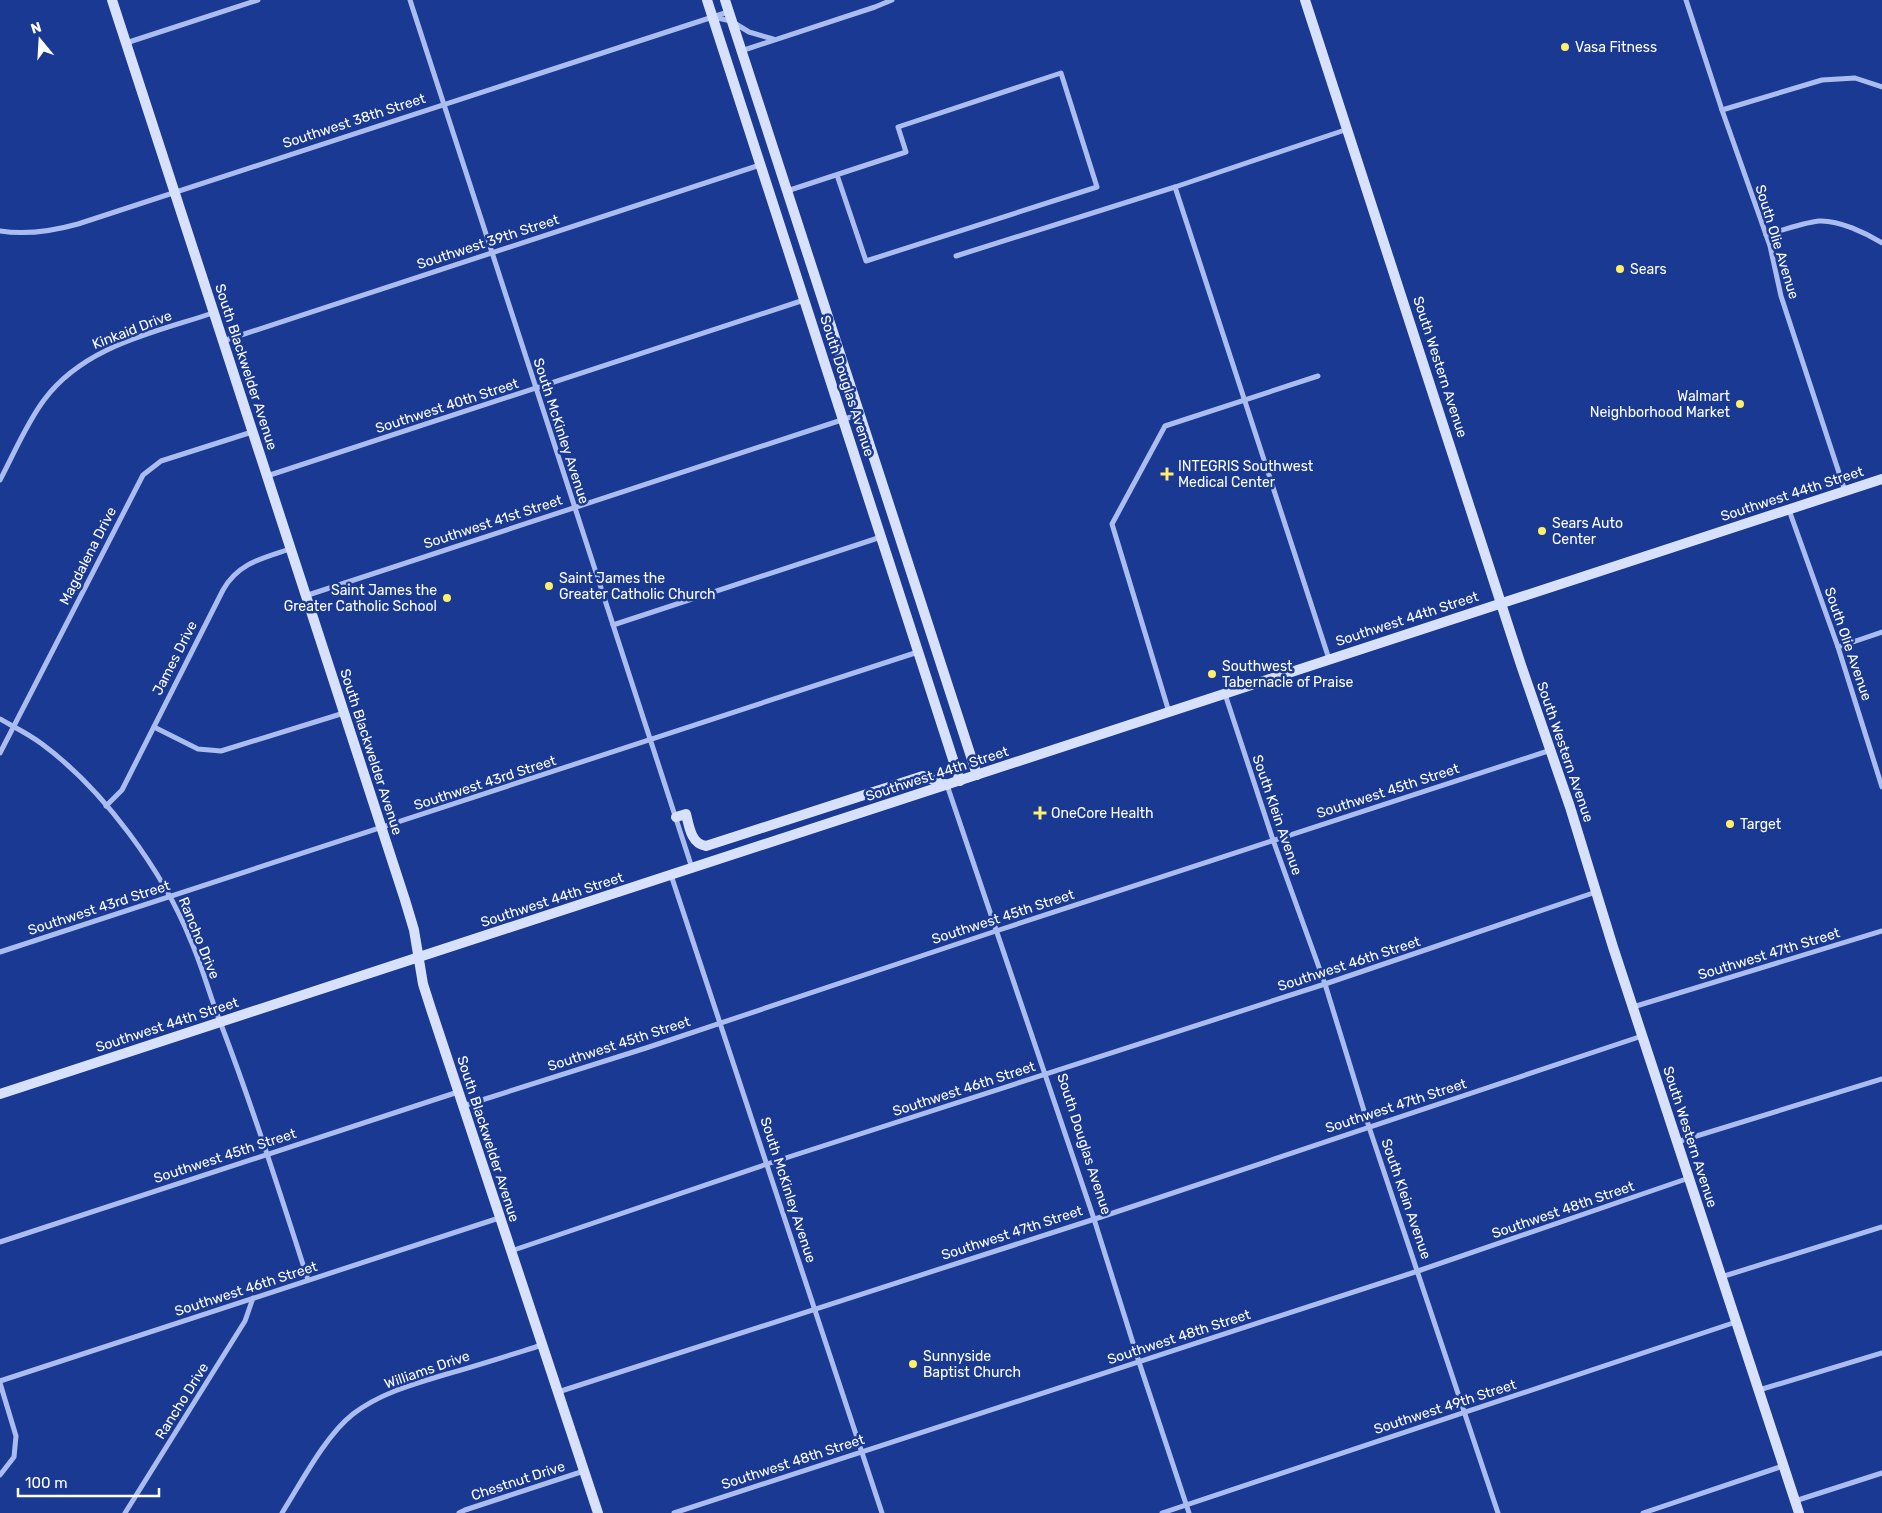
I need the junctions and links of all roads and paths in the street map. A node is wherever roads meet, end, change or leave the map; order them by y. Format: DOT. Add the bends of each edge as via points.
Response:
graph roads {
  1 [pos="112,0"];
  2 [pos="258,0"];
  3 [pos="410,0"];
  4 [pos="707,0"];
  5 [pos="724,0"];
  6 [pos="892,0"];
  7 [pos="1305,0"];
  8 [pos="1686,0"];
  9 [pos="712,17"];
  10 [pos="730,17"];
  11 [pos="776,39"];
  12 [pos="126,43"];
  13 [pos="741,51"];
  14 [pos="1882,87"];
  15 [pos="444,104"];
  16 [pos="1722,110"];
  17 [pos="1348,129"];
  18 [pos="760,165"];
  19 [pos="837,175"];
  20 [pos="1175,187"];
  21 [pos="174,192"];
  22 [pos="787,192"];
  23 [pos="0,231"];
  24 [pos="1766,235"];
  25 [pos="1882,243"];
  26 [pos="492,252"];
  27 [pos="956,256"];
  28 [pos="805,300"];
  29 [pos="214,313"];
  30 [pos="223,341"];
  31 [pos="1318,376"];
  32 [pos="536,388"];
  33 [pos="1244,399"];
  34 [pos="860,414"];
  35 [pos="843,420"];
  36 [pos="252,432"];
  37 [pos="267,476"];
  38 [pos="1882,479"];
  39 [pos="0,480"];
  40 [pos="1845,491"];
  41 [pos="574,508"];
  42 [pos="1789,509"];
  43 [pos="882,537"];
  44 [pos="290,549"];
  45 [pos="305,596"];
  46 [pos="1501,603"];
  47 [pos="614,625"];
  48 [pos="1882,632"];
  49 [pos="1838,647"];
  50 [pos="918,652"];
  51 [pos="1329,659"];
  52 [pos="1225,693"];
  53 [pos="1169,712"];
  54 [pos="344,713"];
  55 [pos="0,719"];
  56 [pos="14,726"];
  57 [pos="154,727"];
  58 [pos="650,739"];
  59 [pos="1551,750"];
  60 [pos="0,754"];
  61 [pos="977,775"];
  62 [pos="960,781"];
  63 [pos="1882,784"];
  64 [pos="948,785"];
  65 [pos="106,806"];
  66 [pos="681,816"];
  67 [pos="381,828"];
  68 [pos="1273,840"];
  69 [pos="692,868"];
  70 [pos="671,875"];
  71 [pos="1596,892"];
  72 [pos="170,897"];
  73 [pos="996,931"];
  74 [pos="1882,931"];
  75 [pos="0,952"];
  76 [pos="419,958"];
  77 [pos="1325,984"];
  78 [pos="1633,1007"];
  79 [pos="220,1022"];
  80 [pos="721,1024"];
  81 [pos="1643,1036"];
  82 [pos="1046,1075"];
  83 [pos="1882,1079"];
  84 [pos="458,1092"];
  85 [pos="0,1094"];
  86 [pos="463,1106"];
  87 [pos="1369,1126"];
  88 [pos="1677,1142"];
  89 [pos="267,1154"];
  90 [pos="767,1164"];
  91 [pos="1689,1178"];
  92 [pos="499,1218"];
  93 [pos="1094,1219"];
  94 [pos="1882,1227"];
  95 [pos="0,1242"];
  96 [pos="510,1251"];
  97 [pos="1418,1271"];
  98 [pos="1721,1277"];
  99 [pos="308,1280"];
  100 [pos="253,1298"];
  101 [pos="815,1309"];
  102 [pos="1736,1322"];
  103 [pos="542,1345"];
  104 [pos="1882,1353"];
  105 [pos="1139,1362"];
  106 [pos="0,1382"];
  107 [pos="1758,1390"];
  108 [pos="558,1392"];
  109 [pos="1464,1413"];
  110 [pos="862,1450"];
  111 [pos="1783,1466"];
  112 [pos="584,1471"];
  113 [pos="1882,1473"];
  114 [pos="0,1475"];
  115 [pos="1795,1501"];
  116 [pos="1186,1505"];
  117 [pos="125,1513"];
  118 [pos="282,1513"];
  119 [pos="459,1513"];
  120 [pos="598,1513"];
  121 [pos="674,1513"];
  122 [pos="882,1513"];
  123 [pos="1162,1513"];
  124 [pos="1189,1513"];
  125 [pos="1498,1513"];
  126 [pos="1643,1513"];
  127 [pos="1799,1513"];
  1 -- 12 [label="main road, South Blackwelder Avenue"];
  2 -- 12 [label="street"];
  3 -- 15 [label="street, South McKinley Avenue"];
  4 -- 9 [label="main road, South Douglas Avenue"];
  5 -- 10 [label="main road, South Douglas Avenue"];
  6 -- 11 [label="street"];
  7 -- 17 [label="main road, South Western Avenue"];
  8 -- 16 [label="street, South Olie Avenue"];
  9 -- 10 [label="street, Southwest 38th Street"];
  9 -- 10 [label="street, Southwest 38th Street"];
  9 -- 15 [label="street, Southwest 38th Street"];
  9 -- 18 [label="main road, South Douglas Avenue"];
  10 -- 11 [label="street, Southwest 38th Street" via="749,32"];
  10 -- 13 [label="main road, South Douglas Avenue"];
  11 -- 13 [label="street"];
  12 -- 21 [label="main road, South Blackwelder Avenue"];
  13 -- 22 [label="main road, South Douglas Avenue"];
  14 -- 16 [label="street" via="1855,78 1822,80"];
  15 -- 21 [label="street, Southwest 38th Street"];
  15 -- 26 [label="street, South McKinley Avenue"];
  16 -- 24 [label="street, South Olie Avenue"];
  17 -- 20 [label="street"];
  17 -- 46 [label="main road, South Western Avenue"];
  18 -- 26 [label="street, Southwest 39th Street"];
  18 -- 28 [label="main road, South Douglas Avenue"];
  19 -- 19 [label="street" via="906,152 898,126 1061,73 1097,187 866,261"];
  19 -- 22 [label="street"];
  20 -- 27 [label="street"];
  20 -- 33 [label="street"];
  21 -- 23 [label="street, Southwest 38th Street" via="65,228"];
  21 -- 29 [label="main road, South Blackwelder Avenue"];
  22 -- 34 [label="main road, South Douglas Avenue"];
  24 -- 25 [label="street" via="1821,221 1847,227"];
  24 -- 40 [label="street, South Olie Avenue" via="1781,296"];
  26 -- 30 [label="street, Southwest 39th Street"];
  26 -- 32 [label="street, South McKinley Avenue"];
  28 -- 32 [label="street, Southwest 40th Street"];
  28 -- 35 [label="main road, South Douglas Avenue"];
  29 -- 30 [label="main road, South Blackwelder Avenue"];
  29 -- 39 [label="street, Kinkaid Drive" via="112,347 78,366 36,411"];
  30 -- 36 [label="main road, South Blackwelder Avenue"];
  31 -- 33 [label="street"];
  32 -- 37 [label="street, Southwest 40th Street"];
  32 -- 41 [label="street, South McKinley Avenue"];
  33 -- 51 [label="street"];
  33 -- 53 [label="street" via="1165,426 1112,524"];
  34 -- 35 [label="street, Southwest 41st Street"];
  34 -- 61 [label="main road, South Douglas Avenue"];
  35 -- 41 [label="street, Southwest 41st Street"];
  35 -- 43 [label="main road, South Douglas Avenue"];
  36 -- 37 [label="main road, South Blackwelder Avenue"];
  36 -- 56 [label="street, Magdalena Drive" via="161,461 143,475"];
  37 -- 44 [label="main road, South Blackwelder Avenue"];
  38 -- 40 [label="main road, Southwest 44th Street"];
  40 -- 42 [label="main road, Southwest 44th Street"];
  41 -- 45 [label="street, Southwest 41st Street"];
  41 -- 47 [label="street, South McKinley Avenue"];
  42 -- 46 [label="main road, Southwest 44th Street"];
  42 -- 49 [label="street, South Olie Avenue"];
  43 -- 47 [label="street"];
  43 -- 50 [label="main road, South Douglas Avenue"];
  44 -- 45 [label="main road, South Blackwelder Avenue"];
  44 -- 57 [label="street, James Drive" via="253,562 231,577"];
  45 -- 54 [label="main road, South Blackwelder Avenue"];
  46 -- 51 [label="main road, Southwest 44th Street"];
  46 -- 59 [label="main road, South Western Avenue"];
  47 -- 58 [label="street, South McKinley Avenue"];
  48 -- 49 [label="street"];
  49 -- 63 [label="street, South Olie Avenue"];
  50 -- 58 [label="street, Southwest 43rd Street"];
  50 -- 62 [label="main road, South Douglas Avenue"];
  51 -- 52 [label="main road, Southwest 44th Street"];
  52 -- 53 [label="main road, Southwest 44th Street"];
  52 -- 68 [label="street, South Klein Avenue"];
  53 -- 61 [label="main road, Southwest 44th Street"];
  54 -- 57 [label="street" via="221,751 198,749"];
  54 -- 67 [label="main road, South Blackwelder Avenue"];
  55 -- 56 [label="street, Rancho Drive"];
  56 -- 60 [label="street, Magdalena Drive"];
  56 -- 65 [label="street, Rancho Drive" via="58,756"];
  57 -- 65 [label="street, James Drive" via="122,790"];
  58 -- 66 [label="street, South McKinley Avenue"];
  58 -- 67 [label="street, Southwest 43rd Street"];
  59 -- 68 [label="street, Southwest 45th Street"];
  59 -- 71 [label="main road, South Western Avenue"];
  61 -- 62 [label="main road, Southwest 44th Street"];
  62 -- 64 [label="main road, Southwest 44th Street"];
  64 -- 66 [label="main road" via="923,776 706,846 694,840"];
  64 -- 69 [label="main road, Southwest 44th Street"];
  64 -- 73 [label="street, South Douglas Avenue"];
  65 -- 72 [label="street, Rancho Drive" via="134,839"];
  66 -- 69 [label="street, South McKinley Avenue"];
  67 -- 72 [label="street, Southwest 43rd Street"];
  67 -- 76 [label="main road, South Blackwelder Avenue" via="414,930"];
  68 -- 73 [label="street, Southwest 45th Street"];
  68 -- 77 [label="street, South Klein Avenue"];
  69 -- 70 [label="main road, Southwest 44th Street"];
  70 -- 76 [label="main road, Southwest 44th Street"];
  70 -- 80 [label="street, South McKinley Avenue"];
  71 -- 77 [label="street, Southwest 46th Street"];
  71 -- 78 [label="main road, South Western Avenue"];
  72 -- 75 [label="street, Southwest 43rd Street"];
  72 -- 79 [label="street, Rancho Drive" via="191,941"];
  73 -- 80 [label="street, Southwest 45th Street"];
  73 -- 82 [label="street, South Douglas Avenue"];
  74 -- 78 [label="street, Southwest 47th Street"];
  76 -- 79 [label="main road, Southwest 44th Street"];
  76 -- 84 [label="main road, South Blackwelder Avenue" via="423,984"];
  77 -- 82 [label="street, Southwest 46th Street"];
  77 -- 87 [label="street, South Klein Avenue"];
  78 -- 81 [label="main road, South Western Avenue"];
  79 -- 85 [label="main road, Southwest 44th Street"];
  79 -- 89 [label="street, Rancho Drive"];
  80 -- 86 [label="street, Southwest 45th Street"];
  80 -- 90 [label="street, South McKinley Avenue"];
  81 -- 87 [label="street, Southwest 47th Street"];
  81 -- 88 [label="main road, South Western Avenue"];
  82 -- 90 [label="street, Southwest 46th Street"];
  82 -- 93 [label="street, South Douglas Avenue"];
  83 -- 88 [label="street"];
  84 -- 86 [label="main road, South Blackwelder Avenue"];
  84 -- 89 [label="street, Southwest 45th Street"];
  86 -- 92 [label="main road, South Blackwelder Avenue"];
  87 -- 93 [label="street, Southwest 47th Street"];
  87 -- 97 [label="street, South Klein Avenue"];
  88 -- 91 [label="main road, South Western Avenue"];
  89 -- 95 [label="street, Southwest 45th Street"];
  89 -- 99 [label="street, Rancho Drive"];
  90 -- 96 [label="street, Southwest 46th Street"];
  90 -- 101 [label="street, South McKinley Avenue"];
  91 -- 97 [label="street, Southwest 48th Street"];
  91 -- 98 [label="main road, South Western Avenue"];
  92 -- 96 [label="main road, South Blackwelder Avenue"];
  92 -- 99 [label="street, Southwest 46th Street"];
  93 -- 101 [label="street, Southwest 47th Street"];
  93 -- 105 [label="street, South Douglas Avenue"];
  94 -- 98 [label="street"];
  96 -- 103 [label="main road, South Blackwelder Avenue"];
  97 -- 105 [label="street, Southwest 48th Street"];
  97 -- 109 [label="street, South Klein Avenue"];
  98 -- 102 [label="main road, South Western Avenue"];
  99 -- 100 [label="street, Southwest 46th Street"];
  100 -- 106 [label="street, Southwest 46th Street"];
  100 -- 117 [label="street, Rancho Drive" via="245,1321"];
  101 -- 108 [label="street, Southwest 47th Street"];
  101 -- 110 [label="street, South McKinley Avenue"];
  102 -- 107 [label="main road, South Western Avenue"];
  102 -- 109 [label="street, Southwest 49th Street"];
  103 -- 108 [label="main road, South Blackwelder Avenue"];
  103 -- 118 [label="street, Williams Drive" via="400,1388 352,1414 318,1454"];
  104 -- 107 [label="street"];
  105 -- 110 [label="street, Southwest 48th Street"];
  105 -- 116 [label="street, South Douglas Avenue"];
  106 -- 114 [label="street" via="16,1436 14,1457"];
  107 -- 111 [label="main road, South Western Avenue"];
  108 -- 112 [label="main road, South Blackwelder Avenue"];
  109 -- 116 [label="street, Southwest 49th Street"];
  109 -- 125 [label="street, South Klein Avenue"];
  110 -- 121 [label="street, Southwest 48th Street"];
  110 -- 122 [label="street, South McKinley Avenue"];
  111 -- 115 [label="main road, South Western Avenue"];
  111 -- 126 [label="street"];
  112 -- 119 [label="street, Chestnut Drive"];
  112 -- 120 [label="main road, South Blackwelder Avenue"];
  113 -- 115 [label="street"];
  115 -- 127 [label="main road, South Western Avenue"];
  116 -- 123 [label="street, Southwest 49th Street"];
  116 -- 124 [label="street, South Douglas Avenue"];
}
